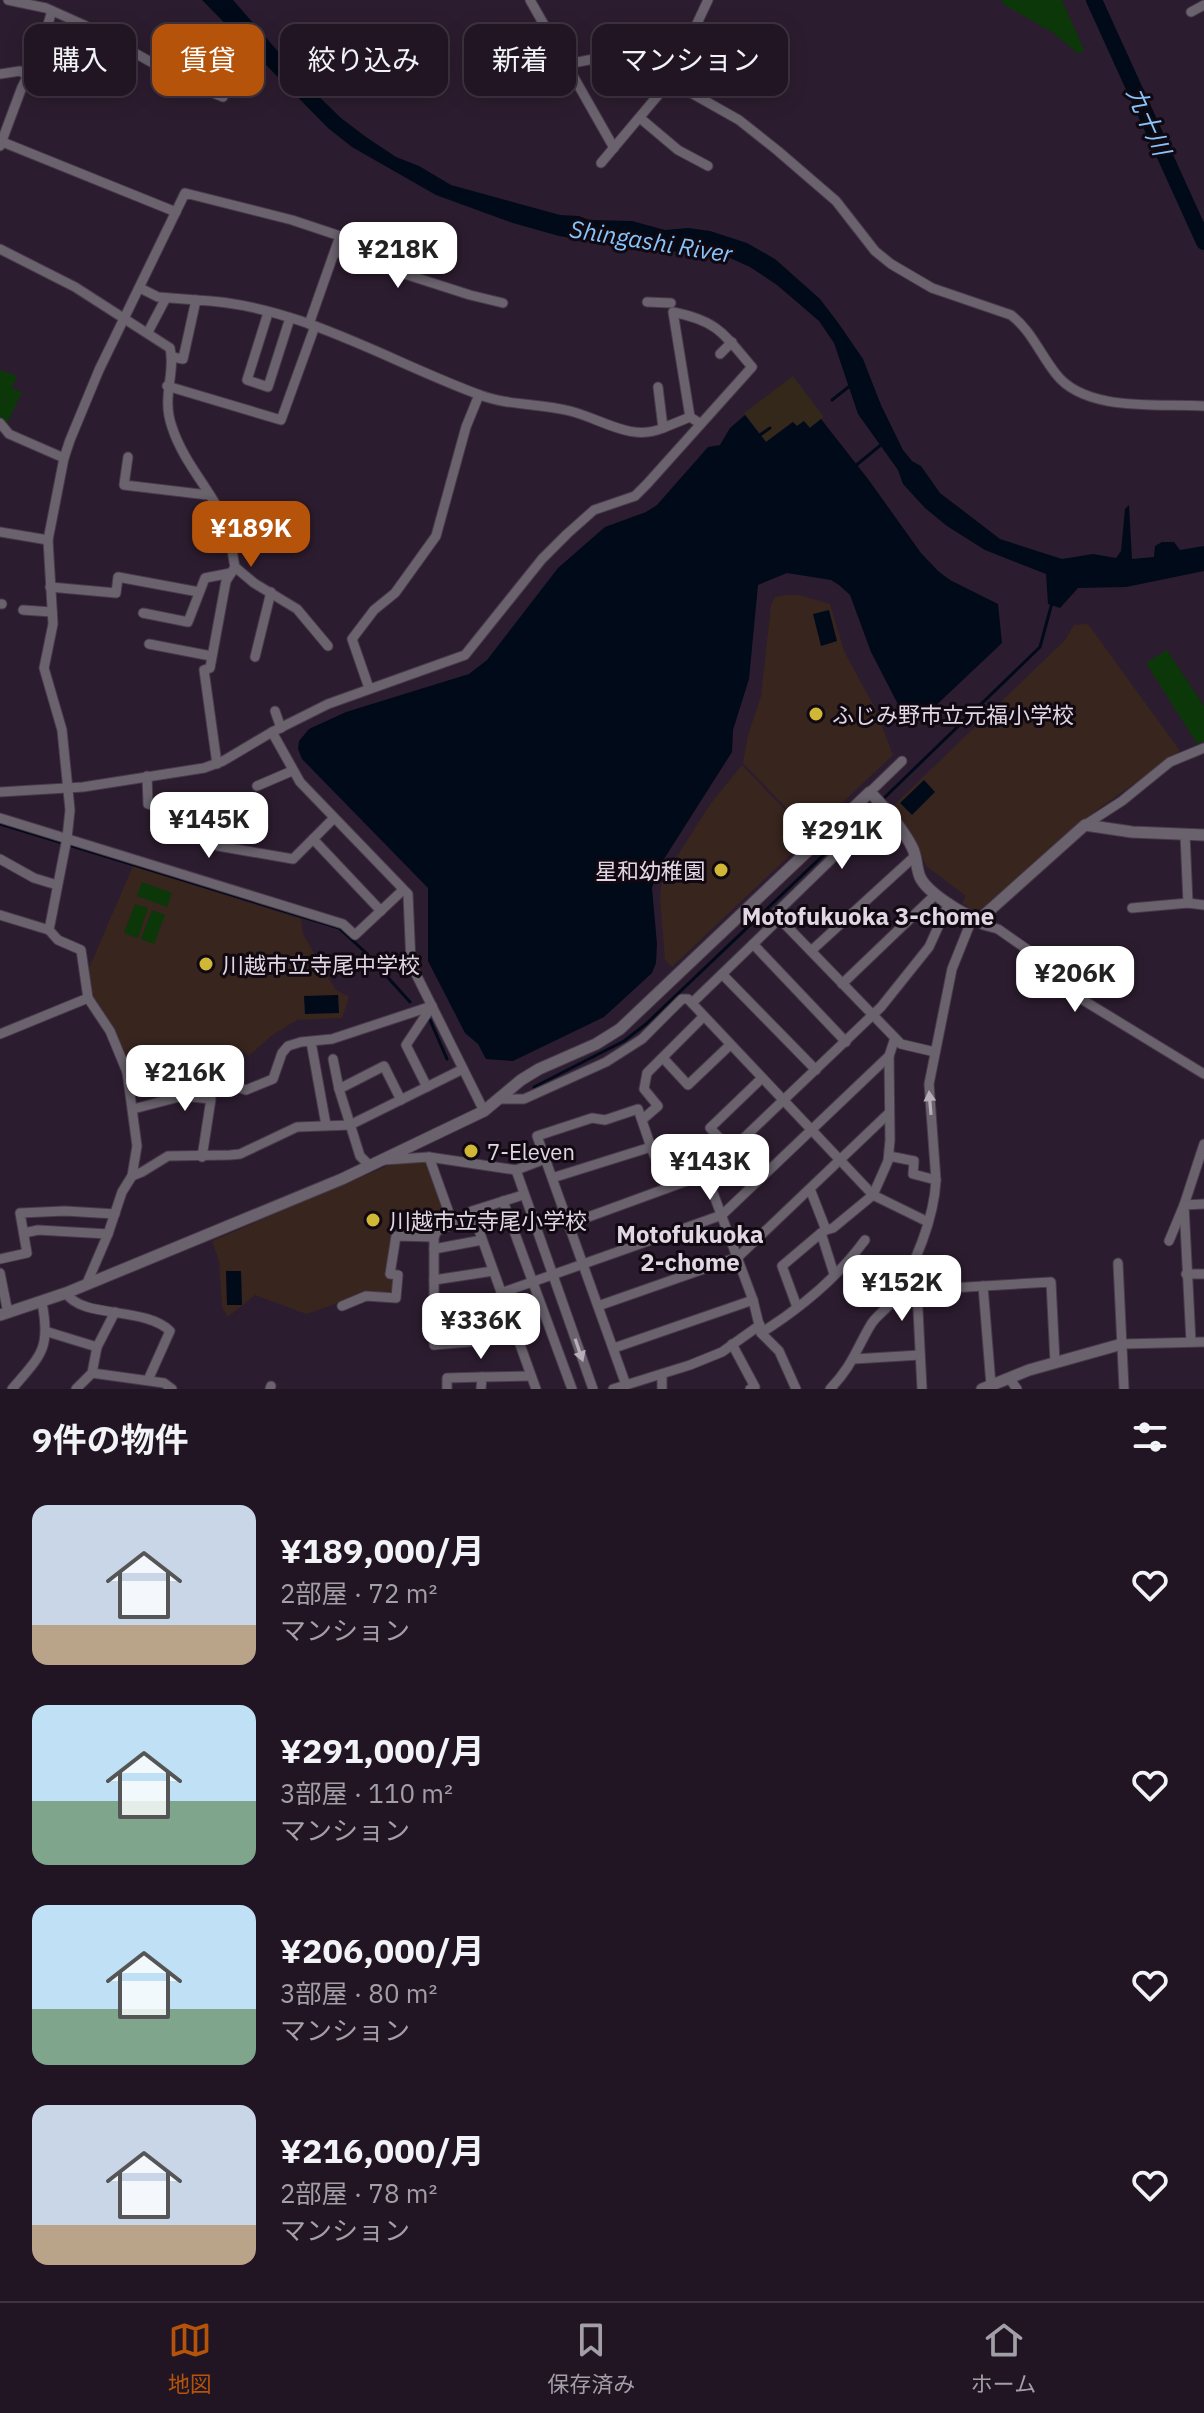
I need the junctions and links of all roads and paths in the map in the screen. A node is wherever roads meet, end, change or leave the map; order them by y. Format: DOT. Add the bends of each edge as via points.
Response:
graph roads {
  1 [pos="8,0"];
  2 [pos="530,0"];
  3 [pos="708,0"];
  4 [pos="32,3"];
  5 [pos="1204,5"];
  6 [pos="52,11"];
  7 [pos="1191,12"];
  8 [pos="48,24"];
  9 [pos="542,24"];
  10 [pos="697,24"];
  11 [pos="0,74"];
  12 [pos="24,74"];
  13 [pos="576,82"];
  14 [pos="24,86"];
  15 [pos="658,96"];
  16 [pos="697,96"];
  17 [pos="223,97"];
  18 [pos="640,118"];
  19 [pos="0,143"];
  20 [pos="614,148"];
  21 [pos="601,163"];
  22 [pos="708,166"];
  23 [pos="176,212"];
  24 [pos="0,249"];
  25 [pos="336,252"];
  26 [pos="140,288"];
  27 [pos="673,291"];
  28 [pos="166,298"];
  29 [pos="196,300"];
  30 [pos="647,302"];
  31 [pos="503,303"];
  32 [pos="672,307"];
  33 [pos="268,313"];
  34 [pos="125,318"];
  35 [pos="290,318"];
  36 [pos="312,325"];
  37 [pos="148,332"];
  38 [pos="732,342"];
  39 [pos="720,354"];
  40 [pos="172,357"];
  41 [pos="167,386"];
  42 [pos="658,387"];
  43 [pos="479,395"];
  44 [pos="1204,406"];
  45 [pos="690,417"];
  46 [pos="0,423"];
  47 [pos="701,424"];
  48 [pos="663,428"];
  49 [pos="128,457"];
  50 [pos="64,458"];
  51 [pos="208,495"];
  52 [pos="0,533"];
  53 [pos="48,540"];
  54 [pos="233,570"];
  55 [pos="50,587"];
  56 [pos="199,592"];
  57 [pos="271,592"];
  58 [pos="23,610"];
  59 [pos="52,612"];
  60 [pos="143,613"];
  61 [pos="149,644"];
  62 [pos="328,646"];
  63 [pos="211,656"];
  64 [pos="255,657"];
  65 [pos="369,688"];
  66 [pos="275,711"];
  67 [pos="276,730"];
  68 [pos="1204,748"];
  69 [pos="902,761"];
  70 [pos="217,764"];
  71 [pos="292,771"];
  72 [pos="147,776"];
  73 [pos="257,786"];
  74 [pos="68,788"];
  75 [pos="0,792"];
  76 [pos="870,792"];
  77 [pos="885,807"];
  78 [pos="0,818"];
  79 [pos="334,818"];
  80 [pos="1085,825"];
  81 [pos="1185,834"];
  82 [pos="1204,835"];
  83 [pos="67,838"];
  84 [pos="313,839"];
  85 [pos="915,856"];
  86 [pos="0,859"];
  87 [pos="57,885"];
  88 [pos="403,890"];
  89 [pos="936,894"];
  90 [pos="949,903"];
  91 [pos="1188,903"];
  92 [pos="1204,905"];
  93 [pos="1132,908"];
  94 [pos="381,911"];
  95 [pos="0,915"];
  96 [pos="975,918"];
  97 [pos="779,919"];
  98 [pos="49,930"];
  99 [pos="753,944"];
  100 [pos="811,951"];
  101 [pos="722,974"];
  102 [pos="842,984"];
  103 [pos="88,998"];
  104 [pos="692,1003"];
  105 [pos="432,1006"];
  106 [pos="873,1015"];
  107 [pos="703,1017"];
  108 [pos="0,1034"];
  109 [pos="895,1038"];
  110 [pos="311,1042"];
  111 [pos="846,1042"];
  112 [pos="730,1045"];
  113 [pos="935,1052"];
  114 [pos="889,1056"];
  115 [pos="663,1058"];
  116 [pos="333,1059"];
  117 [pos="463,1069"];
  118 [pos="816,1070"];
  119 [pos="127,1072"];
  120 [pos="1204,1074"];
  121 [pos="761,1079"];
  122 [pos="427,1087"];
  123 [pos="339,1089"];
  124 [pos="498,1099"];
  125 [pos="401,1100"];
  126 [pos="784,1102"];
  127 [pos="658,1106"];
  128 [pos="133,1109"];
  129 [pos="484,1111"];
  130 [pos="889,1113"];
  131 [pos="666,1115"];
  132 [pos="643,1119"];
  133 [pos="326,1125"];
  134 [pos="350,1125"];
  135 [pos="812,1131"];
  136 [pos="1204,1144"];
  137 [pos="651,1147"];
  138 [pos="731,1150"];
  139 [pos="889,1156"];
  140 [pos="202,1157"];
  141 [pos="429,1157"];
  142 [pos="545,1159"];
  143 [pos="840,1161"];
  144 [pos="375,1163"];
  145 [pos="516,1170"];
  146 [pos="706,1174"];
  147 [pos="132,1176"];
  148 [pos="552,1178"];
  149 [pos="936,1180"];
  150 [pos="667,1188"];
  151 [pos="810,1189"];
  152 [pos="523,1195"];
  153 [pos="873,1195"];
  154 [pos="503,1201"];
  155 [pos="1204,1204"];
  156 [pos="1184,1205"];
  157 [pos="115,1214"];
  158 [pos="722,1215"];
  159 [pos="928,1222"];
  160 [pos="569,1224"];
  161 [pos="824,1232"];
  162 [pos="24,1233"];
  163 [pos="108,1234"];
  164 [pos="434,1237"];
  165 [pos="482,1240"];
  166 [pos="865,1240"];
  167 [pos="1169,1241"];
  168 [pos="434,1249"];
  169 [pos="738,1257"];
  170 [pos="0,1259"];
  171 [pos="583,1263"];
  172 [pos="1118,1263"];
  173 [pos="493,1271"];
  174 [pos="0,1273"];
  175 [pos="552,1274"];
  176 [pos="834,1274"];
  177 [pos="1186,1274"];
  178 [pos="1204,1274"];
  179 [pos="434,1280"];
  180 [pos="532,1281"];
  181 [pos="87,1283"];
  182 [pos="983,1286"];
  183 [pos="900,1288"];
  184 [pos="917,1290"];
  185 [pos="66,1293"];
  186 [pos="501,1293"];
  187 [pos="753,1300"];
  188 [pos="42,1303"];
  189 [pos="342,1306"];
  190 [pos="505,1306"];
  191 [pos="598,1306"];
  192 [pos="797,1307"];
  193 [pos="434,1311"];
  194 [pos="115,1312"];
  195 [pos="4,1314"];
  196 [pos="760,1329"];
  197 [pos="48,1332"];
  198 [pos="516,1338"];
  199 [pos="1191,1342"];
  200 [pos="1204,1342"];
  201 [pos="732,1344"];
  202 [pos="1122,1344"];
  203 [pos="97,1347"];
  204 [pos="614,1348"];
  205 [pos="920,1355"];
  206 [pos="854,1359"];
  207 [pos="1055,1362"];
  208 [pos="92,1373"];
  209 [pos="662,1374"];
  210 [pos="531,1376"];
  211 [pos="482,1377"];
  212 [pos="518,1377"];
  213 [pos="1009,1378"];
  214 [pos="148,1380"];
  215 [pos="626,1385"];
  216 [pos="640,1385"];
  217 [pos="986,1387"];
  218 [pos="12,1389"];
  219 [pos="76,1389"];
  220 [pos="172,1389"];
  221 [pos="447,1389"];
  222 [pos="481,1389"];
  223 [pos="518,1389"];
  224 [pos="536,1389"];
  225 [pos="572,1389"];
  226 [pos="593,1389"];
  227 [pos="613,1389"];
  228 [pos="662,1389"];
  229 [pos="750,1389"];
  230 [pos="796,1389"];
  231 [pos="830,1389"];
  232 [pos="922,1389"];
  233 [pos="1017,1389"];
  234 [pos="1124,1389"];
  1 -- 4 [label="street"];
  2 -- 9 [label="street"];
  3 -- 10 [label="street"];
  4 -- 6 [label="street"];
  5 -- 7 [label="street"];
  6 -- 8 [label="street"];
  6 -- 17 [label="street"];
  11 -- 12 [label="street"];
  13 -- 20 [label="street"];
  14 -- 19 [label="street"];
  15 -- 18 [label="street"];
  16 -- 44 [label="street" via="739,120 836,201 891,264 932,288 995,307 1021,322 1055,373 1075,390 1133,405"];
  18 -- 20 [label="street"];
  18 -- 22 [label="street" via="678,150"];
  19 -- 23 [label="street"];
  20 -- 21 [label="street"];
  23 -- 25 [label="street" via="185,193 340,236"];
  23 -- 26 [label="street"];
  24 -- 34 [label="street"];
  25 -- 31 [label="street"];
  25 -- 36 [label="street"];
  26 -- 28 [label="street"];
  26 -- 34 [label="street"];
  27 -- 32 [label="street"];
  28 -- 29 [label="street"];
  28 -- 37 [label="street"];
  29 -- 33 [label="street" via="225,301"];
  29 -- 40 [label="street" via="183,359"];
  30 -- 32 [label="street"];
  32 -- 38 [label="street" via="710,322"];
  32 -- 45 [label="street"];
  33 -- 35 [label="street"];
  33 -- 35 [label="street" via="247,380 268,387"];
  34 -- 37 [label="street"];
  34 -- 50 [label="street"];
  35 -- 36 [label="street"];
  36 -- 41 [label="street" via="281,420"];
  36 -- 43 [label="street"];
  37 -- 40 [label="street" via="170,348"];
  38 -- 39 [label="street"];
  38 -- 47 [label="street" via="752,367"];
  40 -- 41 [label="street"];
  41 -- 51 [label="street" via="167,413 177,440"];
  42 -- 48 [label="street"];
  43 -- 48 [label="street" via="571,411 635,434"];
  43 -- 65 [label="street" via="436,536 395,593 352,639"];
  45 -- 47 [label="street"];
  45 -- 48 [label="street"];
  46 -- 50 [label="street" via="9,434"];
  47 -- 65 [label="street" via="635,496 594,510 567,534 465,655"];
  49 -- 51 [label="street" via="124,485"];
  50 -- 53 [label="street"];
  51 -- 54 [label="street" via="226,525"];
  52 -- 53 [label="street"];
  53 -- 55 [label="street"];
  54 -- 56 [label="street" via="205,578"];
  54 -- 57 [label="street"];
  54 -- 63 [label="street" via="226,581"];
  55 -- 56 [label="street" via="116,593 118,577"];
  55 -- 59 [label="street"];
  56 -- 60 [label="street" via="188,622"];
  57 -- 62 [label="street" via="297,609"];
  57 -- 64 [label="street"];
  58 -- 59 [label="street"];
  59 -- 74 [label="street" via="44,668 62,730"];
  61 -- 63 [label="street"];
  63 -- 70 [label="street" via="210,668 204,670"];
  65 -- 67 [label="street"];
  66 -- 67 [label="street"];
  67 -- 70 [label="street"];
  67 -- 71 [label="street"];
  68 -- 80 [label="street" via="1170,762"];
  69 -- 76 [label="street"];
  70 -- 72 [label="street"];
  71 -- 73 [label="street"];
  71 -- 79 [label="street"];
  72 -- 74 [label="street"];
  72 -- 84 [label="street" via="148,804 169,811 218,846 293,859"];
  74 -- 75 [label="street"];
  74 -- 83 [label="street"];
  76 -- 77 [label="street"];
  76 -- 124 [label="street" via="620,1029 539,1069"];
  77 -- 85 [label="street"];
  77 -- 97 [label="street" via="779,908"];
  78 -- 83 [label="street"];
  79 -- 84 [label="street"];
  79 -- 88 [label="street"];
  80 -- 81 [label="street"];
  80 -- 96 [label="street"];
  81 -- 82 [label="street"];
  81 -- 91 [label="street"];
  83 -- 87 [label="street"];
  83 -- 94 [label="street" via="343,924 355,935"];
  84 -- 94 [label="street"];
  85 -- 89 [label="street" via="920,878"];
  85 -- 100 [label="street"];
  86 -- 87 [label="street"];
  87 -- 98 [label="street"];
  88 -- 94 [label="street"];
  88 -- 105 [label="street" via="408,894 411,964"];
  89 -- 90 [label="street"];
  89 -- 102 [label="street"];
  90 -- 96 [label="street"];
  90 -- 106 [label="street" via="929,947"];
  91 -- 92 [label="street"];
  91 -- 93 [label="street"];
  95 -- 98 [label="street"];
  96 -- 113 [label="street" via="952,969"];
  96 -- 120 [label="street" via="1038,957 1078,997"];
  97 -- 99 [label="street"];
  97 -- 100 [label="street"];
  98 -- 103 [label="street" via="81,950"];
  99 -- 101 [label="street"];
  99 -- 111 [label="street"];
  100 -- 102 [label="street"];
  101 -- 104 [label="street"];
  101 -- 118 [label="street"];
  102 -- 106 [label="street"];
  103 -- 108 [label="street"];
  103 -- 119 [label="street" via="110,1031"];
  104 -- 107 [label="street"];
  104 -- 124 [label="street" via="682,999 642,1039 606,1062 524,1099"];
  105 -- 110 [label="street"];
  105 -- 117 [label="street"];
  105 -- 122 [label="street" via="406,1045"];
  106 -- 109 [label="street"];
  106 -- 111 [label="street"];
  107 -- 112 [label="street"];
  107 -- 115 [label="street"];
  109 -- 113 [label="street"];
  109 -- 114 [label="street"];
  110 -- 119 [label="street" via="288,1046 273,1079 246,1090 181,1060"];
  110 -- 133 [label="street"];
  111 -- 118 [label="street"];
  112 -- 115 [label="street" via="688,1085"];
  112 -- 121 [label="street"];
  149 -- 113 [label="street, one-way" via="929,1084"];
  114 -- 130 [label="street"];
  114 -- 135 [label="street"];
  115 -- 127 [label="street" via="647,1073 644,1089"];
  116 -- 123 [label="street"];
  117 -- 122 [label="street"];
  117 -- 129 [label="street"];
  118 -- 126 [label="street"];
  119 -- 128 [label="street"];
  121 -- 126 [label="street"];
  121 -- 138 [label="street" via="710,1128"];
  122 -- 125 [label="street"];
  123 -- 125 [label="street" via="384,1066"];
  123 -- 134 [label="street"];
  124 -- 129 [label="street"];
  125 -- 134 [label="street"];
  126 -- 135 [label="street"];
  126 -- 138 [label="street"];
  127 -- 131 [label="street"];
  127 -- 132 [label="street"];
  128 -- 140 [label="street" via="183,1096 211,1099"];
  128 -- 147 [label="street" via="137,1146"];
  129 -- 144 [label="street"];
  130 -- 139 [label="street"];
  130 -- 143 [label="street"];
  132 -- 137 [label="street"];
  132 -- 142 [label="street" via="638,1109 537,1136"];
  133 -- 134 [label="street"];
  133 -- 140 [label="street" via="297,1127 240,1154"];
  134 -- 144 [label="street" via="360,1156"];
  135 -- 143 [label="street"];
  135 -- 158 [label="street"];
  136 -- 156 [label="street"];
  137 -- 148 [label="street"];
  137 -- 150 [label="street"];
  138 -- 146 [label="street"];
  139 -- 149 [label="street" via="914,1161 913,1174"];
  139 -- 153 [label="street"];
  140 -- 147 [label="street" via="168,1156"];
  141 -- 144 [label="street"];
  141 -- 145 [label="street"];
  141 -- 164 [label="street" via="453,1224"];
  142 -- 145 [label="street"];
  142 -- 148 [label="street"];
  143 -- 151 [label="street"];
  143 -- 153 [label="street"];
  144 -- 181 [label="street"];
  145 -- 152 [label="street"];
  146 -- 150 [label="street"];
  146 -- 158 [label="street"];
  147 -- 157 [label="street"];
  148 -- 160 [label="street"];
  149 -- 159 [label="street"];
  150 -- 160 [label="street"];
  151 -- 161 [label="street"];
  151 -- 169 [label="street"];
  152 -- 154 [label="street"];
  152 -- 175 [label="street"];
  153 -- 159 [label="street"];
  153 -- 161 [label="street"];
  154 -- 165 [label="street" via="472,1211"];
  154 -- 180 [label="street"];
  155 -- 156 [label="street"];
  156 -- 167 [label="street"];
  156 -- 177 [label="street"];
  157 -- 162 [label="street" via="20,1213"];
  157 -- 163 [label="street"];
  158 -- 169 [label="street"];
  158 -- 171 [label="street"];
  159 -- 183 [label="street"];
  160 -- 171 [label="street"];
  161 -- 176 [label="street"];
  161 -- 192 [label="street" via="782,1266"];
  162 -- 163 [label="street"];
  162 -- 170 [label="street" via="27,1253"];
  163 -- 181 [label="street"];
  164 -- 168 [label="street"];
  164 -- 189 [label="street" via="396,1236 390,1274 398,1275 396,1298 371,1295"];
  165 -- 168 [label="street"];
  165 -- 173 [label="street"];
  166 -- 176 [label="street"];
  168 -- 179 [label="street"];
  169 -- 187 [label="street"];
  169 -- 191 [label="street"];
  171 -- 175 [label="street"];
  171 -- 191 [label="street"];
  172 -- 202 [label="street"];
  173 -- 179 [label="street"];
  173 -- 186 [label="street"];
  174 -- 195 [label="street"];
  175 -- 180 [label="street"];
  175 -- 226 [label="street, one-way"];
  176 -- 192 [label="street"];
  177 -- 178 [label="street"];
  177 -- 199 [label="street"];
  179 -- 193 [label="street"];
  180 -- 186 [label="street"];
  180 -- 225 [label="street"];
  181 -- 185 [label="street"];
  182 -- 184 [label="street"];
  182 -- 207 [label="street" via="1051,1282"];
  182 -- 217 [label="street"];
  183 -- 184 [label="street"];
  183 -- 206 [label="street" via="872,1322"];
  184 -- 205 [label="street"];
  185 -- 188 [label="street"];
  185 -- 194 [label="street" via="69,1299"];
  186 -- 190 [label="street"];
  187 -- 196 [label="street"];
  187 -- 204 [label="street"];
  188 -- 195 [label="street"];
  188 -- 197 [label="street"];
  190 -- 193 [label="street"];
  190 -- 198 [label="street"];
  191 -- 204 [label="street"];
  192 -- 196 [label="street" via="781,1322"];
  193 -- 198 [label="street" via="434,1345"];
  194 -- 203 [label="street"];
  194 -- 214 [label="street" via="157,1320 170,1331"];
  196 -- 201 [label="street"];
  196 -- 230 [label="street" via="779,1351"];
  197 -- 203 [label="street"];
  197 -- 218 [label="street" via="42,1351"];
  198 -- 210 [label="street"];
  199 -- 200 [label="street"];
  199 -- 202 [label="street"];
  201 -- 209 [label="street"];
  201 -- 229 [label="street" via="755,1387"];
  202 -- 207 [label="street"];
  202 -- 234 [label="street"];
  203 -- 208 [label="street"];
  204 -- 215 [label="street"];
  205 -- 206 [label="street"];
  205 -- 232 [label="street"];
  206 -- 231 [label="street"];
  207 -- 213 [label="street"];
  208 -- 214 [label="street"];
  208 -- 219 [label="street"];
  209 -- 216 [label="street"];
  209 -- 228 [label="street"];
  210 -- 212 [label="street"];
  210 -- 224 [label="street"];
  211 -- 212 [label="street"];
  211 -- 221 [label="street" via="447,1378"];
  211 -- 222 [label="street"];
  212 -- 223 [label="street"];
  213 -- 217 [label="street"];
  213 -- 233 [label="street"];
  214 -- 220 [label="street"];
  215 -- 216 [label="street"];
  215 -- 227 [label="street"];
}
